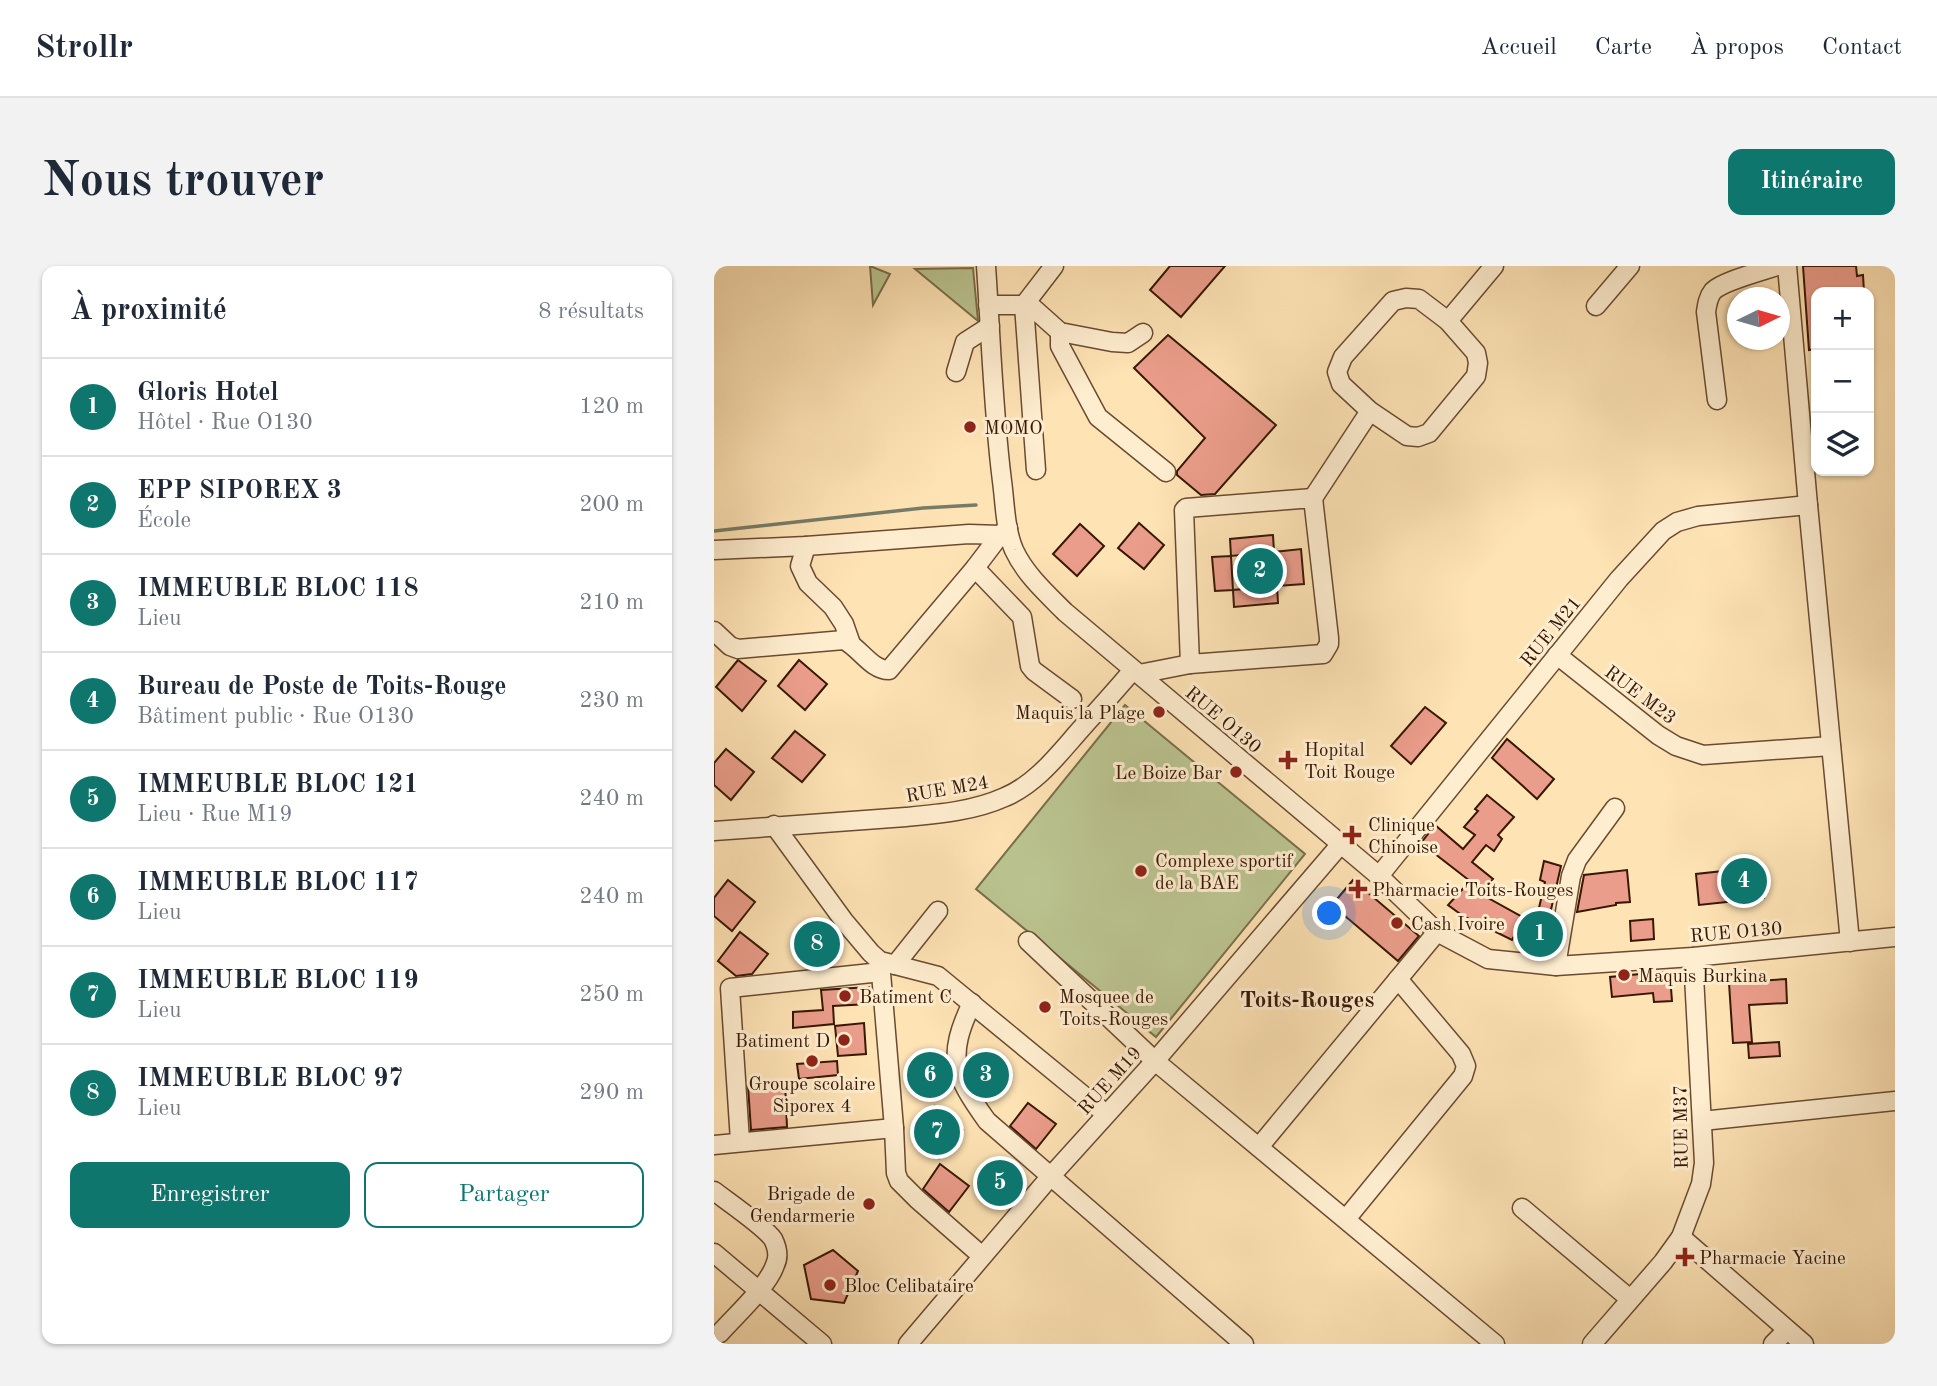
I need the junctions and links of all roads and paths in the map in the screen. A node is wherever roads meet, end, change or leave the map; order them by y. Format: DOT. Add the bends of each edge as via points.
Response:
graph roads {
  1 [pos="986,266"];
  2 [pos="1054,266"];
  3 [pos="1494,266"];
  4 [pos="1630,266"];
  5 [pos="1777,266"];
  6 [pos="1787,266"];
  7 [pos="988,305"];
  8 [pos="1024,305"];
  9 [pos="1596,306"];
  10 [pos="1448,321"];
  11 [pos="990,326"];
  12 [pos="1060,332"];
  13 [pos="1143,333"];
  14 [pos="956,372"];
  15 [pos="1717,400"];
  16 [pos="1370,411"];
  17 [pos="1035,470"];
  18 [pos="1167,472"];
  19 [pos="1313,498"];
  20 [pos="1808,505"];
  21 [pos="1004,531"];
  22 [pos="806,547"];
  23 [pos="714,550"];
  24 [pos="975,568"];
  25 [pos="714,631"];
  26 [pos="851,644"];
  27 [pos="1557,655"];
  28 [pos="1190,664"];
  29 [pos="1136,672"];
  30 [pos="1072,699"];
  31 [pos="1831,747"];
  32 [pos="1615,808"];
  33 [pos="775,825"];
  34 [pos="714,831"];
  35 [pos="1340,845"];
  36 [pos="1379,876"];
  37 [pos="938,911"];
  38 [pos="1437,932"];
  39 [pos="1895,937"];
  40 [pos="1028,941"];
  41 [pos="1850,942"];
  42 [pos="1693,957"];
  43 [pos="885,966"];
  44 [pos="1556,966"];
  45 [pos="1398,979"];
  46 [pos="972,1003"];
  47 [pos="1155,1061"];
  48 [pos="1895,1101"];
  49 [pos="1106,1114"];
  50 [pos="1702,1121"];
  51 [pos="894,1128"];
  52 [pos="740,1141"];
  53 [pos="714,1145"];
  54 [pos="1259,1147"];
  55 [pos="1050,1177"];
  56 [pos="714,1191"];
  57 [pos="1522,1208"];
  58 [pos="1346,1220"];
  59 [pos="1682,1237"];
  60 [pos="714,1253"];
  61 [pos="982,1256"];
  62 [pos="759,1290"];
  63 [pos="1630,1299"];
  64 [pos="1787,1330"];
  65 [pos="714,1336"];
  66 [pos="822,1344"];
  67 [pos="908,1344"];
  68 [pos="1244,1344"];
  69 [pos="1495,1344"];
  70 [pos="1592,1344"];
  71 [pos="1773,1344"];
  72 [pos="1804,1344"];
  1 -- 7 [label="street, RUE O130"];
  2 -- 8 [label="street"];
  3 -- 10 [label="street"];
  4 -- 9 [label="street"];
  5 -- 15 [label="street" via="1720,286 1707,302"];
  6 -- 20 [label="street"];
  7 -- 8 [label="street"];
  7 -- 11 [label="street, RUE O130"];
  8 -- 12 [label="street"];
  8 -- 17 [label="street"];
  10 -- 16 [label="street" via="1419,299 1393,301 1342,357 1341,383"];
  10 -- 16 [label="street" via="1476,353 1476,376 1429,433 1407,436"];
  11 -- 14 [label="street" via="965,342"];
  11 -- 21 [label="street, RUE O130"];
  12 -- 13 [label="street" via="1128,343"];
  12 -- 18 [label="street" via="1060,346 1098,416"];
  16 -- 19 [label="street"];
  19 -- 28 [label="street" via="1184,510"];
  19 -- 28 [label="street" via="1329,638 1323,654"];
  20 -- 27 [label="street, RUE M21" via="1677,522 1619,579"];
  20 -- 31 [label="street"];
  21 -- 22 [label="street"];
  21 -- 24 [label="street"];
  21 -- 29 [label="street, RUE O130" via="1029,575"];
  22 -- 23 [label="street"];
  22 -- 26 [label="street" via="800,566 808,583 833,607"];
  24 -- 26 [label="street" via="889,670 876,667"];
  24 -- 30 [label="street" via="1022,617 1030,666"];
  25 -- 26 [label="street" via="738,649 836,640"];
  27 -- 31 [label="street, RUE M23" via="1676,746 1703,755"];
  27 -- 36 [label="street, RUE M21"];
  28 -- 29 [label="street"];
  29 -- 33 [label="street, RUE M24" via="1052,763 1008,796 984,806 935,814"];
  29 -- 35 [label="street, RUE O130"];
  31 -- 41 [label="street"];
  32 -- 44 [label="street" via="1577,860 1571,876"];
  33 -- 34 [label="street, RUE M24"];
  33 -- 43 [label="street" via="858,939"];
  35 -- 36 [label="street, RUE O130"];
  35 -- 47 [label="street, RUE M19"];
  36 -- 38 [label="street, RUE O130"];
  37 -- 43 [label="street"];
  38 -- 44 [label="street, RUE O130" via="1488,959"];
  38 -- 45 [label="street"];
  39 -- 41 [label="street, RUE O130"];
  40 -- 47 [label="street"];
  41 -- 42 [label="street, RUE O130"];
  42 -- 44 [label="street, RUE O130"];
  42 -- 50 [label="street, RUE M37"];
  43 -- 46 [label="street" via="938,976"];
  43 -- 51 [label="street"];
  43 -- 52 [label="street" via="730,988"];
  45 -- 54 [label="street"];
  45 -- 58 [label="street" via="1466,1066"];
  46 -- 49 [label="street"];
  46 -- 55 [label="street" via="958,1038 960,1079 993,1128"];
  47 -- 49 [label="street, RUE M19"];
  47 -- 54 [label="street"];
  48 -- 50 [label="street"];
  49 -- 55 [label="street, RUE M19"];
  50 -- 59 [label="street, RUE M37" via="1701,1184"];
  51 -- 52 [label="street"];
  51 -- 61 [label="street" via="899,1181"];
  52 -- 53 [label="street"];
  54 -- 58 [label="street"];
  55 -- 61 [label="street, RUE M19"];
  55 -- 68 [label="street"];
  56 -- 62 [label="street" via="769,1234 776,1246 775,1268"];
  57 -- 63 [label="street"];
  58 -- 69 [label="street"];
  59 -- 63 [label="street, RUE M37"];
  59 -- 64 [label="street"];
  60 -- 62 [label="street"];
  61 -- 67 [label="street, RUE M19"];
  62 -- 65 [label="street"];
  62 -- 66 [label="street"];
  63 -- 70 [label="street, RUE M37"];
  64 -- 71 [label="street"];
  64 -- 72 [label="street"];
}
